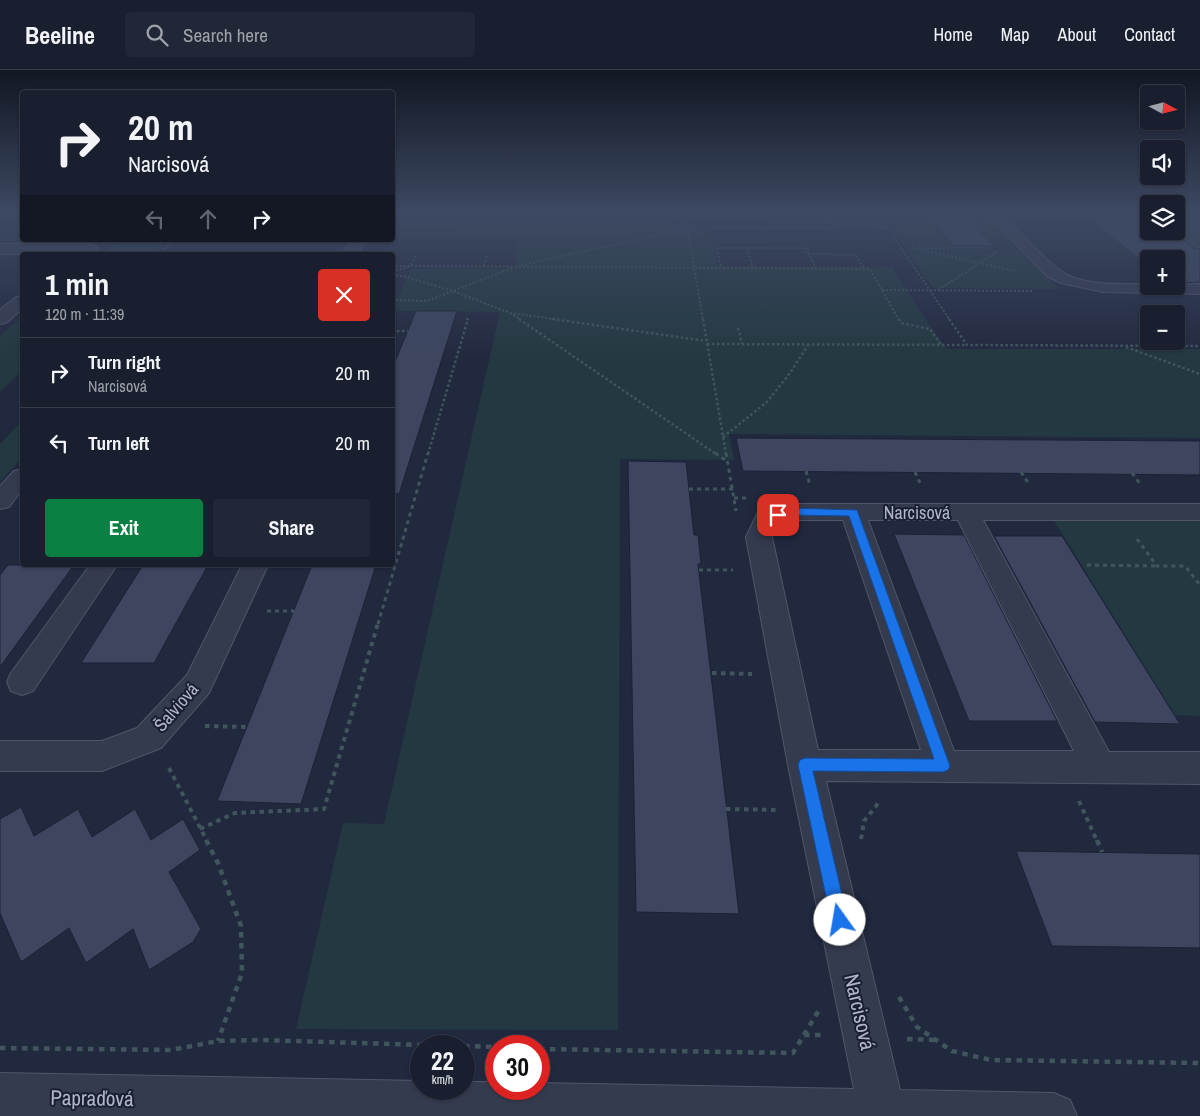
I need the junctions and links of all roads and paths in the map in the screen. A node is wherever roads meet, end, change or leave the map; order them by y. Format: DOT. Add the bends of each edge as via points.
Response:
graph roads {
  1 [pos="412,263"];
  2 [pos="485,263"];
  3 [pos="533,263"];
  4 [pos="692,263"];
  5 [pos="720,263"];
  6 [pos="751,263"];
  7 [pos="813,263"];
  8 [pos="861,263"];
  9 [pos="911,263"];
  10 [pos="975,263"];
  11 [pos="1043,263"];
  12 [pos="980,264"];
  13 [pos="395,266"];
  14 [pos="411,266"];
  15 [pos="484,266"];
  16 [pos="721,266"];
  17 [pos="515,267"];
  18 [pos="693,268"];
  19 [pos="753,268"];
  20 [pos="816,269"];
  21 [pos="864,269"];
  22 [pos="1017,271"];
  23 [pos="395,272"];
  24 [pos="395,274"];
  25 [pos="1200,289"];
  26 [pos="882,290"];
  27 [pos="930,290"];
  28 [pos="938,290"];
  29 [pos="453,291"];
  30 [pos="395,300"];
  31 [pos="20,304"];
  32 [pos="510,313"];
  33 [pos="468,318"];
  34 [pos="0,319"];
  35 [pos="738,328"];
  36 [pos="395,331"];
  37 [pos="408,331"];
  38 [pos="707,342"];
  39 [pos="742,344"];
  40 [pos="808,345"];
  41 [pos="941,345"];
  42 [pos="967,345"];
  43 [pos="1123,346"];
  44 [pos="1200,346"];
  45 [pos="1200,374"];
  46 [pos="723,437"];
  47 [pos="728,463"];
  48 [pos="20,478"];
  49 [pos="689,489"];
  50 [pos="0,501"];
  51 [pos="853,512"];
  52 [pos="966,512"];
  53 [pos="1118,512"];
  54 [pos="1200,512"];
  55 [pos="398,559"];
  56 [pos="1087,565"];
  57 [pos="1157,566"];
  58 [pos="103,567"];
  59 [pos="254,567"];
  60 [pos="699,570"];
  61 [pos="737,570"];
  62 [pos="1200,585"];
  63 [pos="712,673"];
  64 [pos="756,674"];
  65 [pos="22,682"];
  66 [pos="201,726"];
  67 [pos="247,727"];
  68 [pos="0,756"];
  69 [pos="805,765"];
  70 [pos="943,766"];
  71 [pos="1099,767"];
  72 [pos="169,768"];
  73 [pos="1200,768"];
  74 [pos="889,796"];
  75 [pos="1077,798"];
  76 [pos="726,810"];
  77 [pos="780,810"];
  78 [pos="200,829"];
  79 [pos="860,848"];
  80 [pos="1102,852"];
  81 [pos="894,990"];
  82 [pos="804,1035"];
  83 [pos="218,1041"];
  84 [pos="410,1045"];
  85 [pos="0,1048"];
  86 [pos="550,1049"];
  87 [pos="1200,1063"];
  88 [pos="0,1096"];
  89 [pos="883,1114"];
  90 [pos="1054,1116"];
  1 -- 14 [label="path"];
  2 -- 15 [label="path"];
  3 -- 17 [label="path"];
  4 -- 18 [label="path"];
  5 -- 16 [label="path"];
  6 -- 19 [label="path"];
  7 -- 20 [label="path"];
  8 -- 21 [label="path"];
  9 -- 27 [label="path"];
  10 -- 12 [label="path"];
  11 -- 25 [label="street" via="1063,280 1094,288"];
  12 -- 22 [label="path"];
  12 -- 28 [label="path"];
  13 -- 14 [label="path"];
  14 -- 15 [label="path"];
  14 -- 23 [label="path"];
  15 -- 17 [label="path"];
  17 -- 18 [label="path"];
  17 -- 29 [label="path"];
  18 -- 20 [label="path"];
  18 -- 38 [label="path"];
  20 -- 21 [label="path"];
  21 -- 26 [label="path" via="870,269"];
  24 -- 29 [label="path"];
  26 -- 27 [label="path"];
  26 -- 41 [label="path" via="901,323 930,329"];
  27 -- 42 [label="path"];
  29 -- 30 [label="path" via="427,301"];
  29 -- 32 [label="path"];
  31 -- 34 [label="street"];
  32 -- 38 [label="path"];
  32 -- 47 [label="path"];
  33 -- 55 [label="path"];
  35 -- 39 [label="path"];
  36 -- 37 [label="path"];
  38 -- 39 [label="path"];
  38 -- 46 [label="path"];
  39 -- 40 [label="path"];
  40 -- 41 [label="path"];
  40 -- 46 [label="path" via="766,402"];
  41 -- 42 [label="path"];
  42 -- 43 [label="path"];
  43 -- 44 [label="path"];
  43 -- 45 [label="path"];
  46 -- 47 [label="path"];
  47 -- 49 [label="path" via="733,490"];
  48 -- 50 [label="street"];
  51 -- 52 [label="street, Narcisová"];
  51 -- 69 [label="street, Narcisová" via="790,512 767,518 759,537"];
  51 -- 70 [label="street"];
  52 -- 53 [label="street, Narcisová"];
  52 -- 71 [label="street"];
  53 -- 54 [label="street, Narcisová"];
  53 -- 57 [label="path"];
  55 -- 78 [label="path" via="324,810 234,813"];
  56 -- 57 [label="path"];
  57 -- 62 [label="path" via="1185,566"];
  58 -- 65 [label="street"];
  59 -- 68 [label="street, Šalviová" via="198,684 149,738 102,756"];
  60 -- 61 [label="path"];
  63 -- 64 [label="path"];
  66 -- 67 [label="path"];
  69 -- 70 [label="street"];
  69 -- 89 [label="street, Narcisová"];
  70 -- 71 [label="street"];
  71 -- 73 [label="street"];
  72 -- 78 [label="path"];
  74 -- 79 [label="path" via="881,800 864,821"];
  75 -- 80 [label="path"];
  76 -- 77 [label="path"];
  78 -- 83 [label="path" via="218,863 241,926 242,973"];
  81 -- 87 [label="path" via="917,1027 952,1051 991,1060"];
  82 -- 86 [label="path" via="793,1053"];
  83 -- 84 [label="path"];
  83 -- 85 [label="path" via="171,1050"];
  88 -- 89 [label="street, Papraďová"];
  89 -- 90 [label="street, Papraďová"];
}
